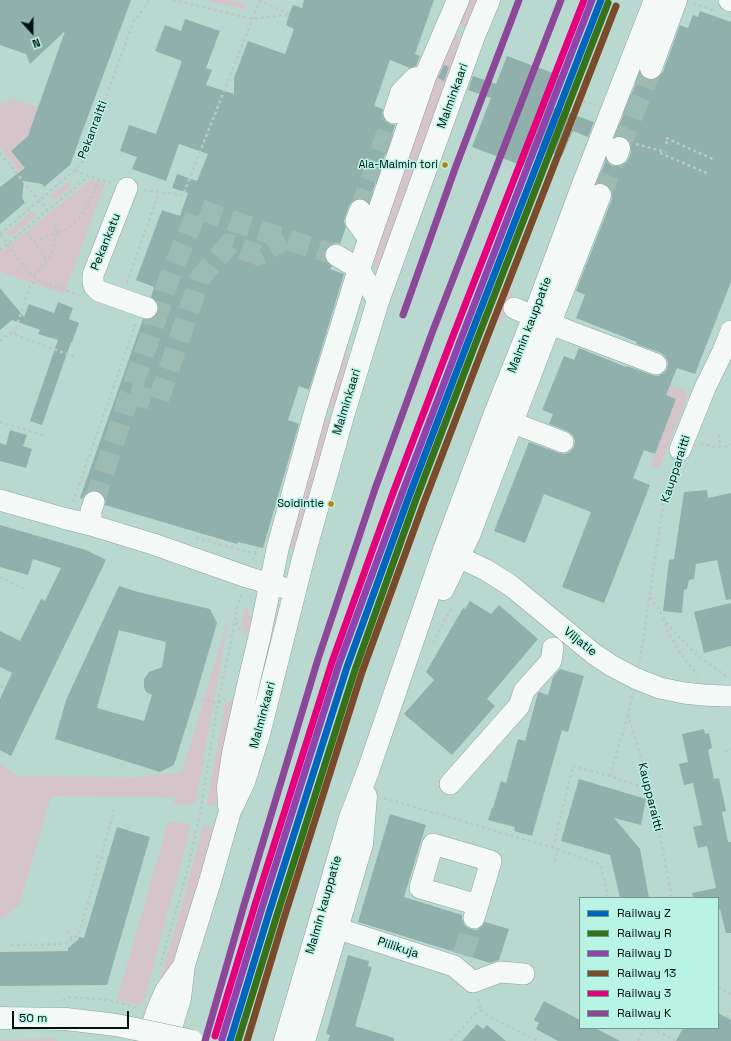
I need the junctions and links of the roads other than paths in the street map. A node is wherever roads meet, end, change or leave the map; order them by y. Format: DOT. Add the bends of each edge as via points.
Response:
graph roads {
  1 [pos="458,0"];
  2 [pos="489,0"];
  3 [pos="655,0"];
  4 [pos="684,1"];
  5 [pos="651,68"];
  6 [pos="424,77"];
  7 [pos="394,113"];
  8 [pos="136,189"];
  9 [pos="600,195"];
  10 [pos="360,210"];
  11 [pos="369,239"];
  12 [pos="336,256"];
  13 [pos="359,269"];
  14 [pos="378,301"];
  15 [pos="143,312"];
  16 [pos="532,316"];
  17 [pos="731,331"];
  18 [pos="656,364"];
  19 [pos="503,419"];
  20 [pos="564,442"];
  21 [pos="682,445"];
  22 [pos="0,500"];
  23 [pos="94,502"];
  24 [pos="91,525"];
  25 [pos="451,554"];
  26 [pos="271,583"];
  27 [pos="295,591"];
  28 [pos="567,633"];
  29 [pos="553,648"];
  30 [pos="729,686"];
  31 [pos="460,756"];
  32 [pos="450,784"];
  33 [pos="230,811"];
  34 [pos="327,927"];
  35 [pos="184,965"];
  36 [pos="524,974"];
  37 [pos="0,1018"];
  38 [pos="147,1041"];
  39 [pos="167,1041"];
  40 [pos="192,1041"];
  41 [pos="285,1041"];
  42 [pos="304,1041"];
  1 -- 6 [label="main road, Malminkaari"];
  2 -- 14 [label="main road, Malminkaari"];
  3 -- 16 [label="main road, Malmin kauppatie"];
  4 -- 5 [label="main road"];
  6 -- 7 [label="street" via="415,78 401,92"];
  6 -- 11 [label="main road, Malminkaari"];
  8 -- 15 [label="street, Pekankatu" via="93,275 93,282 99,291 122,298"];
  9 -- 16 [label="main road, Malmin kauppatie"];
  10 -- 11 [label="street" via="356,222"];
  11 -- 13 [label="main road, Malminkaari"];
  12 -- 13 [label="street"];
  13 -- 14 [label="street"];
  13 -- 26 [label="main road, Malminkaari" via="316,409 278,547"];
  14 -- 27 [label="main road, Malminkaari" via="343,416"];
  16 -- 18 [label="street"];
  16 -- 19 [label="main road, Malmin kauppatie"];
  17 -- 21 [label="street, Kaupparaitti"];
  19 -- 20 [label="street"];
  19 -- 25 [label="main road, Malmin kauppatie"];
  22 -- 24 [label="street"];
  23 -- 24 [label="street"];
  24 -- 26 [label="street"];
  25 -- 28 [label="street, Viljatie" via="486,570 510,585"];
  25 -- 34 [label="main road, Malmin kauppatie" via="409,651 350,818"];
  26 -- 27 [label="street"];
  26 -- 33 [label="main road, Malminkaari" via="233,753 228,787"];
  27 -- 33 [label="main road, Malminkaari" via="259,734 244,782"];
  28 -- 29 [label="street"];
  28 -- 30 [label="street, Viljatie" via="612,666 660,688 684,693 725,696"];
  29 -- 31 [label="street" via="542,650 509,687 509,702"];
  29 -- 32 [label="street" via="551,661 524,691 519,706"];
  33 -- 35 [label="main road, Malminkaari"];
  34 -- 36 [label="street, Piilikuja" via="458,960 473,982 500,972"];
  34 -- 41 [label="main road, Malmin kauppatie"];
  34 -- 42 [label="main road, Malmin kauppatie"];
  35 -- 38 [label="main road, Malminkaari" via="166,991"];
  35 -- 39 [label="main road, Malminkaari" via="180,998"];
  37 -- 40 [label="main road, bridge" via="66,1019 155,1032"];
}
